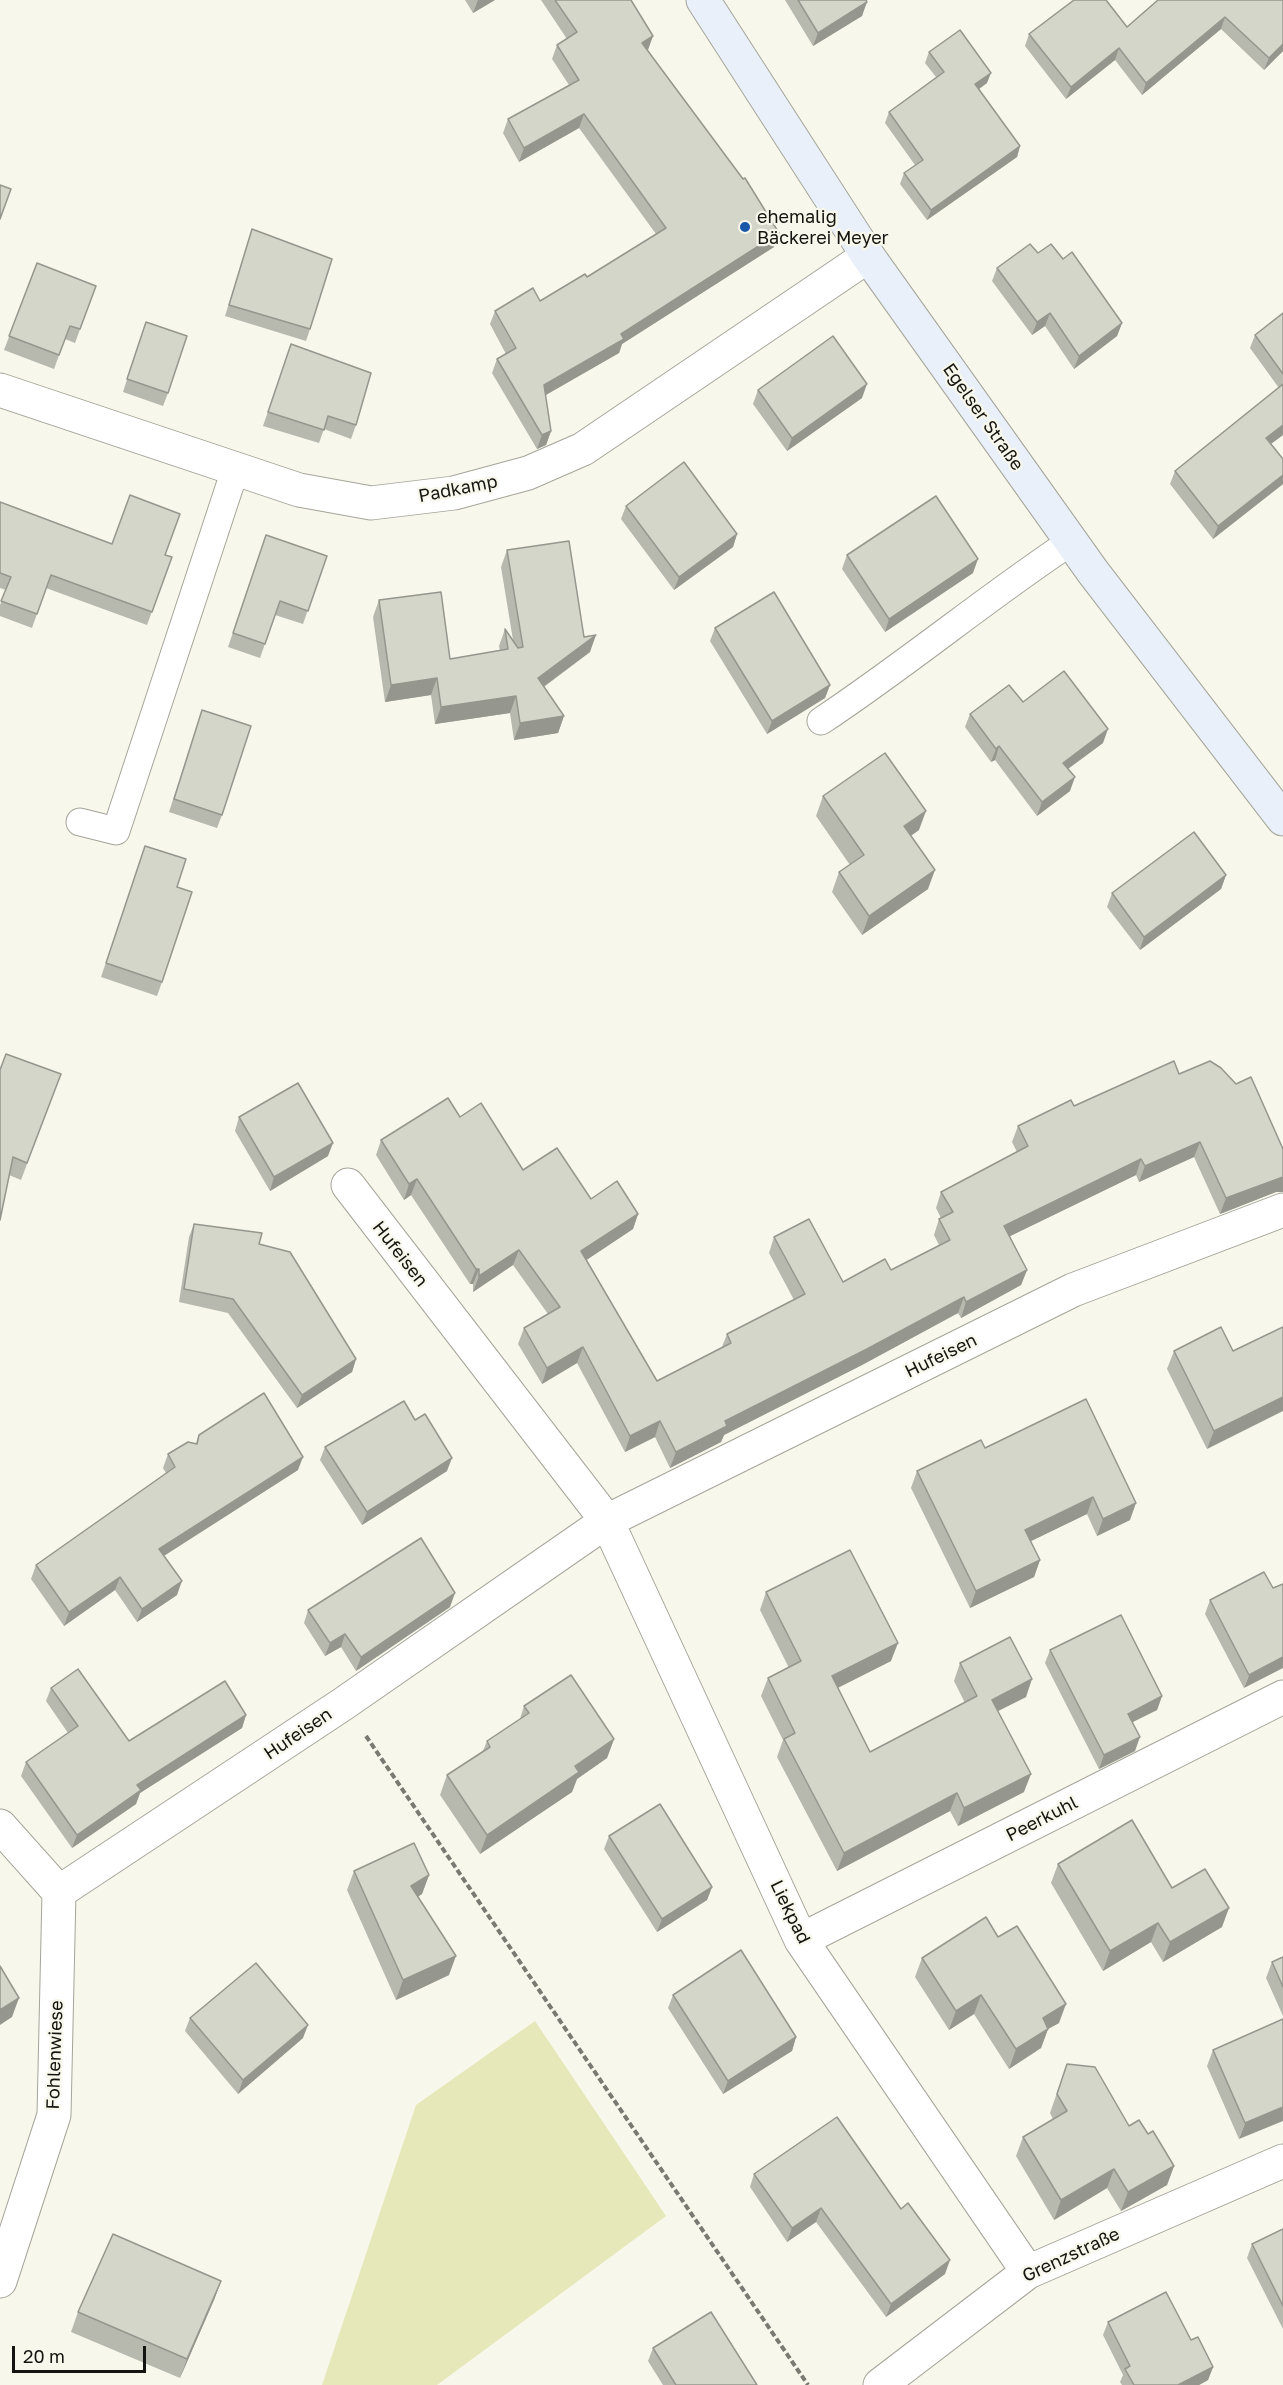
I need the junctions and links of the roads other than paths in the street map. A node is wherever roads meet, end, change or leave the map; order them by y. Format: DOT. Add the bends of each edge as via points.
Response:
graph roads {
  1 [pos="704,0"];
  2 [pos="868,256"];
  3 [pos="0,390"];
  4 [pos="235,470"];
  5 [pos="1072,541"];
  6 [pos="821,721"];
  7 [pos="1283,819"];
  8 [pos="80,822"];
  9 [pos="348,1185"];
  10 [pos="1283,1210"];
  11 [pos="607,1521"];
  12 [pos="1283,1697"];
  13 [pos="0,1826"];
  14 [pos="59,1892"];
  15 [pos="801,1940"];
  16 [pos="1283,2161"];
  17 [pos="1028,2272"];
  18 [pos="0,2281"];
  19 [pos="880,2385"];
  1 -- 2 [label="main road, Egelser Straße"];
  2 -- 4 [label="street, Padkamp" via="583,449 528,473 454,493 371,503 299,490"];
  2 -- 5 [label="main road, Egelser Straße"];
  3 -- 4 [label="street, Padkamp"];
  4 -- 8 [label="lane" via="116,831"];
  5 -- 6 [label="lane"];
  5 -- 7 [label="main road, Egelser Straße"];
  9 -- 11 [label="street, Hufeisen"];
  10 -- 11 [label="street, Hufeisen" via="1073,1290"];
  11 -- 14 [label="street, Hufeisen" via="343,1704"];
  11 -- 15 [label="street, Liekpad"];
  12 -- 15 [label="street, Peerkuhl"];
  13 -- 14 [label="street"];
  14 -- 18 [label="street, Fohlenwiese" via="54,2115"];
  15 -- 17 [label="street, Liekpad"];
  16 -- 17 [label="street, Grenzstraße"];
  17 -- 19 [label="street, Grenzstraße"];
}
